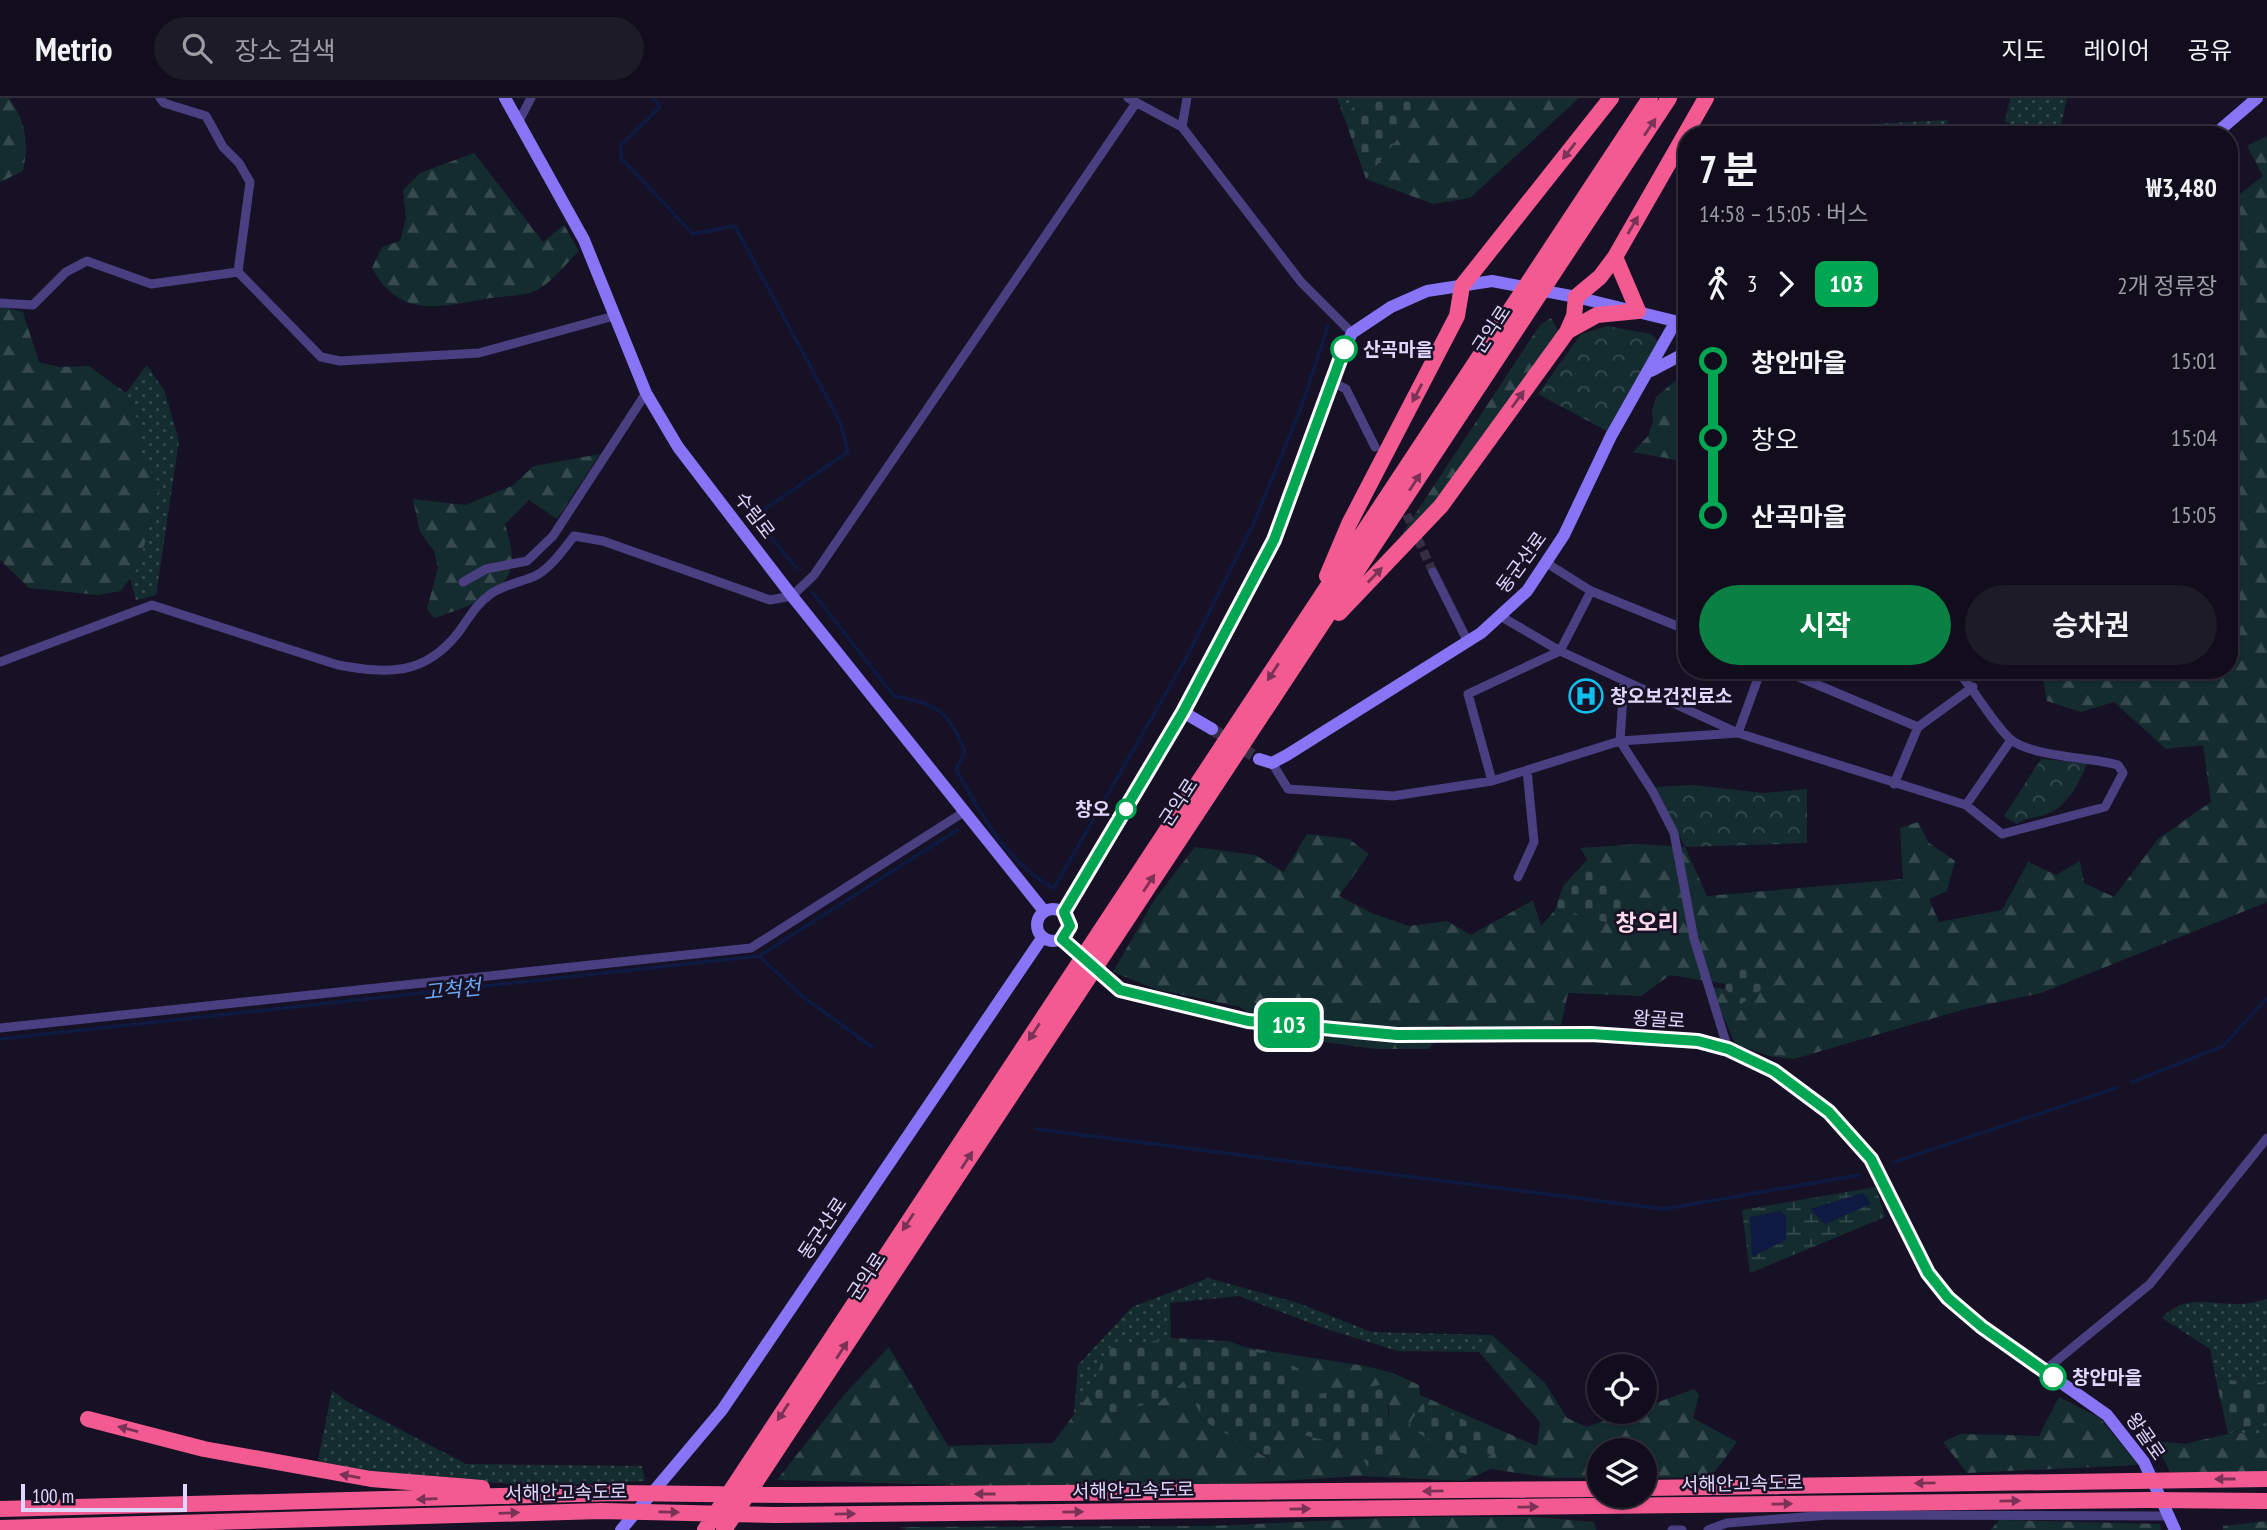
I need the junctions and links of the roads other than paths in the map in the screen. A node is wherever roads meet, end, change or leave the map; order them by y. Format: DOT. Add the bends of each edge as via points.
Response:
graph roads {
  1 [pos="160,98"];
  2 [pos="505,98"];
  3 [pos="531,98"];
  4 [pos="1187,98"];
  5 [pos="1611,98"];
  6 [pos="1650,98"];
  7 [pos="1669,98"];
  8 [pos="1706,98"];
  9 [pos="2257,98"];
  10 [pos="1132,100"];
  11 [pos="519,121"];
  12 [pos="1690,126"];
  13 [pos="2224,126"];
  14 [pos="1182,127"];
  15 [pos="1678,147"];
  16 [pos="1615,257"];
  17 [pos="1550,263"];
  18 [pos="238,272"];
  19 [pos="1462,286"];
  20 [pos="1576,297"];
  21 [pos="0,303"];
  22 [pos="1522,306"];
  23 [pos="1638,312"];
  24 [pos="614,316"];
  25 [pos="1678,321"];
  26 [pos="1678,327"];
  27 [pos="1567,332"];
  28 [pos="1352,333"];
  29 [pos="1678,357"];
  30 [pos="1648,373"];
  31 [pos="1330,381"];
  32 [pos="646,393"];
  33 [pos="1375,447"];
  34 [pos="527,561"];
  35 [pos="1545,562"];
  36 [pos="1433,572"];
  37 [pos="539,574"];
  38 [pos="463,582"];
  39 [pos="1591,591"];
  40 [pos="792,596"];
  41 [pos="1310,615"];
  42 [pos="1502,617"];
  43 [pos="1678,626"];
  44 [pos="1311,642"];
  45 [pos="1468,642"];
  46 [pos="1560,651"];
  47 [pos="0,662"];
  48 [pos="1758,679"];
  49 [pos="1803,679"];
  50 [pos="1965,679"];
  51 [pos="1624,681"];
  52 [pos="1973,687"];
  53 [pos="1183,712"];
  54 [pos="1918,727"];
  55 [pos="1212,729"];
  56 [pos="1738,733"];
  57 [pos="2011,740"];
  58 [pos="1620,741"];
  59 [pos="1266,761"];
  60 [pos="1527,771"];
  61 [pos="1492,781"];
  62 [pos="1894,784"];
  63 [pos="1966,805"];
  64 [pos="964,813"];
  65 [pos="1518,877"];
  66 [pos="1044,911"];
  67 [pos="1064,912"];
  68 [pos="1105,936"];
  69 [pos="1042,938"];
  70 [pos="1062,939"];
  71 [pos="1077,979"];
  72 [pos="0,1028"];
  73 [pos="1728,1049"];
  74 [pos="2267,1138"];
  75 [pos="2045,1371"];
  76 [pos="88,1419"];
  77 [pos="2267,1479"];
  78 [pos="1657,1488"];
  79 [pos="1587,1489"];
  80 [pos="565,1495"];
  81 [pos="2267,1501"];
  82 [pos="0,1509"];
  83 [pos="2169,1516"];
  84 [pos="0,1528"];
  85 [pos="621,1530"];
  86 [pos="705,1530"];
  87 [pos="724,1530"];
  88 [pos="1672,1530"];
  89 [pos="1682,1530"];
  90 [pos="1708,1530"];
  91 [pos="2175,1530"];
  1 -- 18 [label="street" via="206,116 250,182"];
  2 -- 11 [label="street, 수림로"];
  3 -- 11 [label="street"];
  4 -- 14 [label="street"];
  5 -- 19 [label="highway, one-way"];
  6 -- 17 [label="highway, 군익로"];
  17 -- 7 [label="highway, 군익로, one-way"];
  12 -- 8 [label="highway, one-way"];
  9 -- 13 [label="street"];
  10 -- 14 [label="street"];
  10 -- 40 [label="street" via="814,575"];
  11 -- 24 [label="street, 수림로" via="584,240"];
  14 -- 28 [label="street" via="1301,282"];
  16 -- 15 [label="highway, one-way"];
  16 -- 20 [label="highway"];
  16 -- 23 [label="highway"];
  17 -- 22 [label="highway, 군익로"];
  18 -- 21 [label="street" via="151,284 87,261 66,272 33,305"];
  18 -- 24 [label="street" via="321,357 340,361 479,353"];
  19 -- 20 [label="street" via="1492,281"];
  19 -- 28 [label="street" via="1427,291 1391,307"];
  19 -- 41 [label="highway, one-way" via="1457,316 1349,524"];
  20 -- 23 [label="street"];
  20 -- 27 [label="highway"];
  22 -- 41 [label="highway, 군익로"];
  44 -- 22 [label="highway, 군익로, one-way"];
  23 -- 25 [label="street"];
  23 -- 27 [label="highway" via="1597,315"];
  24 -- 32 [label="street, 수림로"];
  26 -- 30 [label="street, 동군산로"];
  44 -- 27 [label="highway, one-way" via="1441,506"];
  28 -- 31 [label="street"];
  29 -- 30 [label="street"];
  30 -- 35 [label="street, 동군산로" via="1611,436 1564,535"];
  31 -- 33 [label="street" via="1346,389"];
  31 -- 53 [label="street" via="1274,540"];
  32 -- 34 [label="street" via="553,536"];
  32 -- 40 [label="street, 수림로" via="678,447"];
  34 -- 37 [label="street"];
  34 -- 38 [label="street" via="486,569"];
  35 -- 39 [label="street"];
  35 -- 42 [label="street, 동군산로" via="1527,591"];
  36 -- 45 [label="street"];
  37 -- 40 [label="street" via="573,536 581,536 771,600"];
  37 -- 47 [label="street" via="494,592 470,612 428,663 406,668 368,671 338,665 152,606"];
  39 -- 43 [label="street"];
  39 -- 46 [label="street"];
  40 -- 64 [label="street, 수림로"];
  41 -- 68 [label="highway, 군익로, one-way"];
  42 -- 45 [label="street, 동군산로"];
  42 -- 46 [label="street"];
  68 -- 44 [label="highway, 군익로, one-way"];
  45 -- 59 [label="street, 동군산로"];
  46 -- 51 [label="street"];
  46 -- 61 [label="street" via="1468,694"];
  48 -- 56 [label="street"];
  49 -- 54 [label="street"];
  50 -- 52 [label="street"];
  51 -- 56 [label="street"];
  51 -- 58 [label="street"];
  52 -- 54 [label="street"];
  52 -- 57 [label="street"];
  53 -- 55 [label="street"];
  53 -- 67 [label="street"];
  54 -- 62 [label="street"];
  56 -- 58 [label="street"];
  56 -- 62 [label="street"];
  57 -- 63 [label="street"];
  57 -- 63 [label="street" via="2048,754 2108,762 2123,773 2105,807 2002,834"];
  58 -- 60 [label="street"];
  58 -- 73 [label="street" via="1674,832 1693,939"];
  59 -- 61 [label="street" via="1287,789 1392,796"];
  60 -- 61 [label="street"];
  60 -- 65 [label="street" via="1534,842"];
  62 -- 63 [label="street"];
  64 -- 66 [label="street, 수림로"];
  64 -- 72 [label="street" via="751,948"];
  66 -- 67 [label="street"];
  66 -- 69 [label="street" via="1037,924"];
  67 -- 70 [label="street" via="1070,926"];
  68 -- 71 [label="highway, 군익로"];
  69 -- 70 [label="street"];
  69 -- 85 [label="street, 동군산로" via="722,1410"];
  70 -- 73 [label="street, 왕골로" via="1120,990 1248,1021 1397,1035 1591,1034 1698,1041"];
  71 -- 86 [label="highway, 군익로, one-way"];
  87 -- 71 [label="highway, 군익로, one-way"];
  73 -- 75 [label="street, 왕골로" via="1774,1071 1829,1112 1871,1159 1928,1273 1948,1298"];
  74 -- 75 [label="street" via="2150,1284"];
  75 -- 83 [label="street, 왕골로" via="2107,1415 2144,1462"];
  80 -- 76 [label="highway, one-way" via="371,1479 204,1449"];
  77 -- 78 [label="highway, 서해안고속도로, one-way"];
  79 -- 80 [label="highway, 서해안고속도로, one-way"];
  80 -- 82 [label="highway, 서해안고속도로, one-way"];
  84 -- 81 [label="highway, 서해안고속도로, one-way" via="601,1511 777,1515"];
  83 -- 90 [label="street" via="1829,1515 1727,1523"];
  83 -- 91 [label="street, 왕골로"];
  88 -- 89 [label="street"];
}
